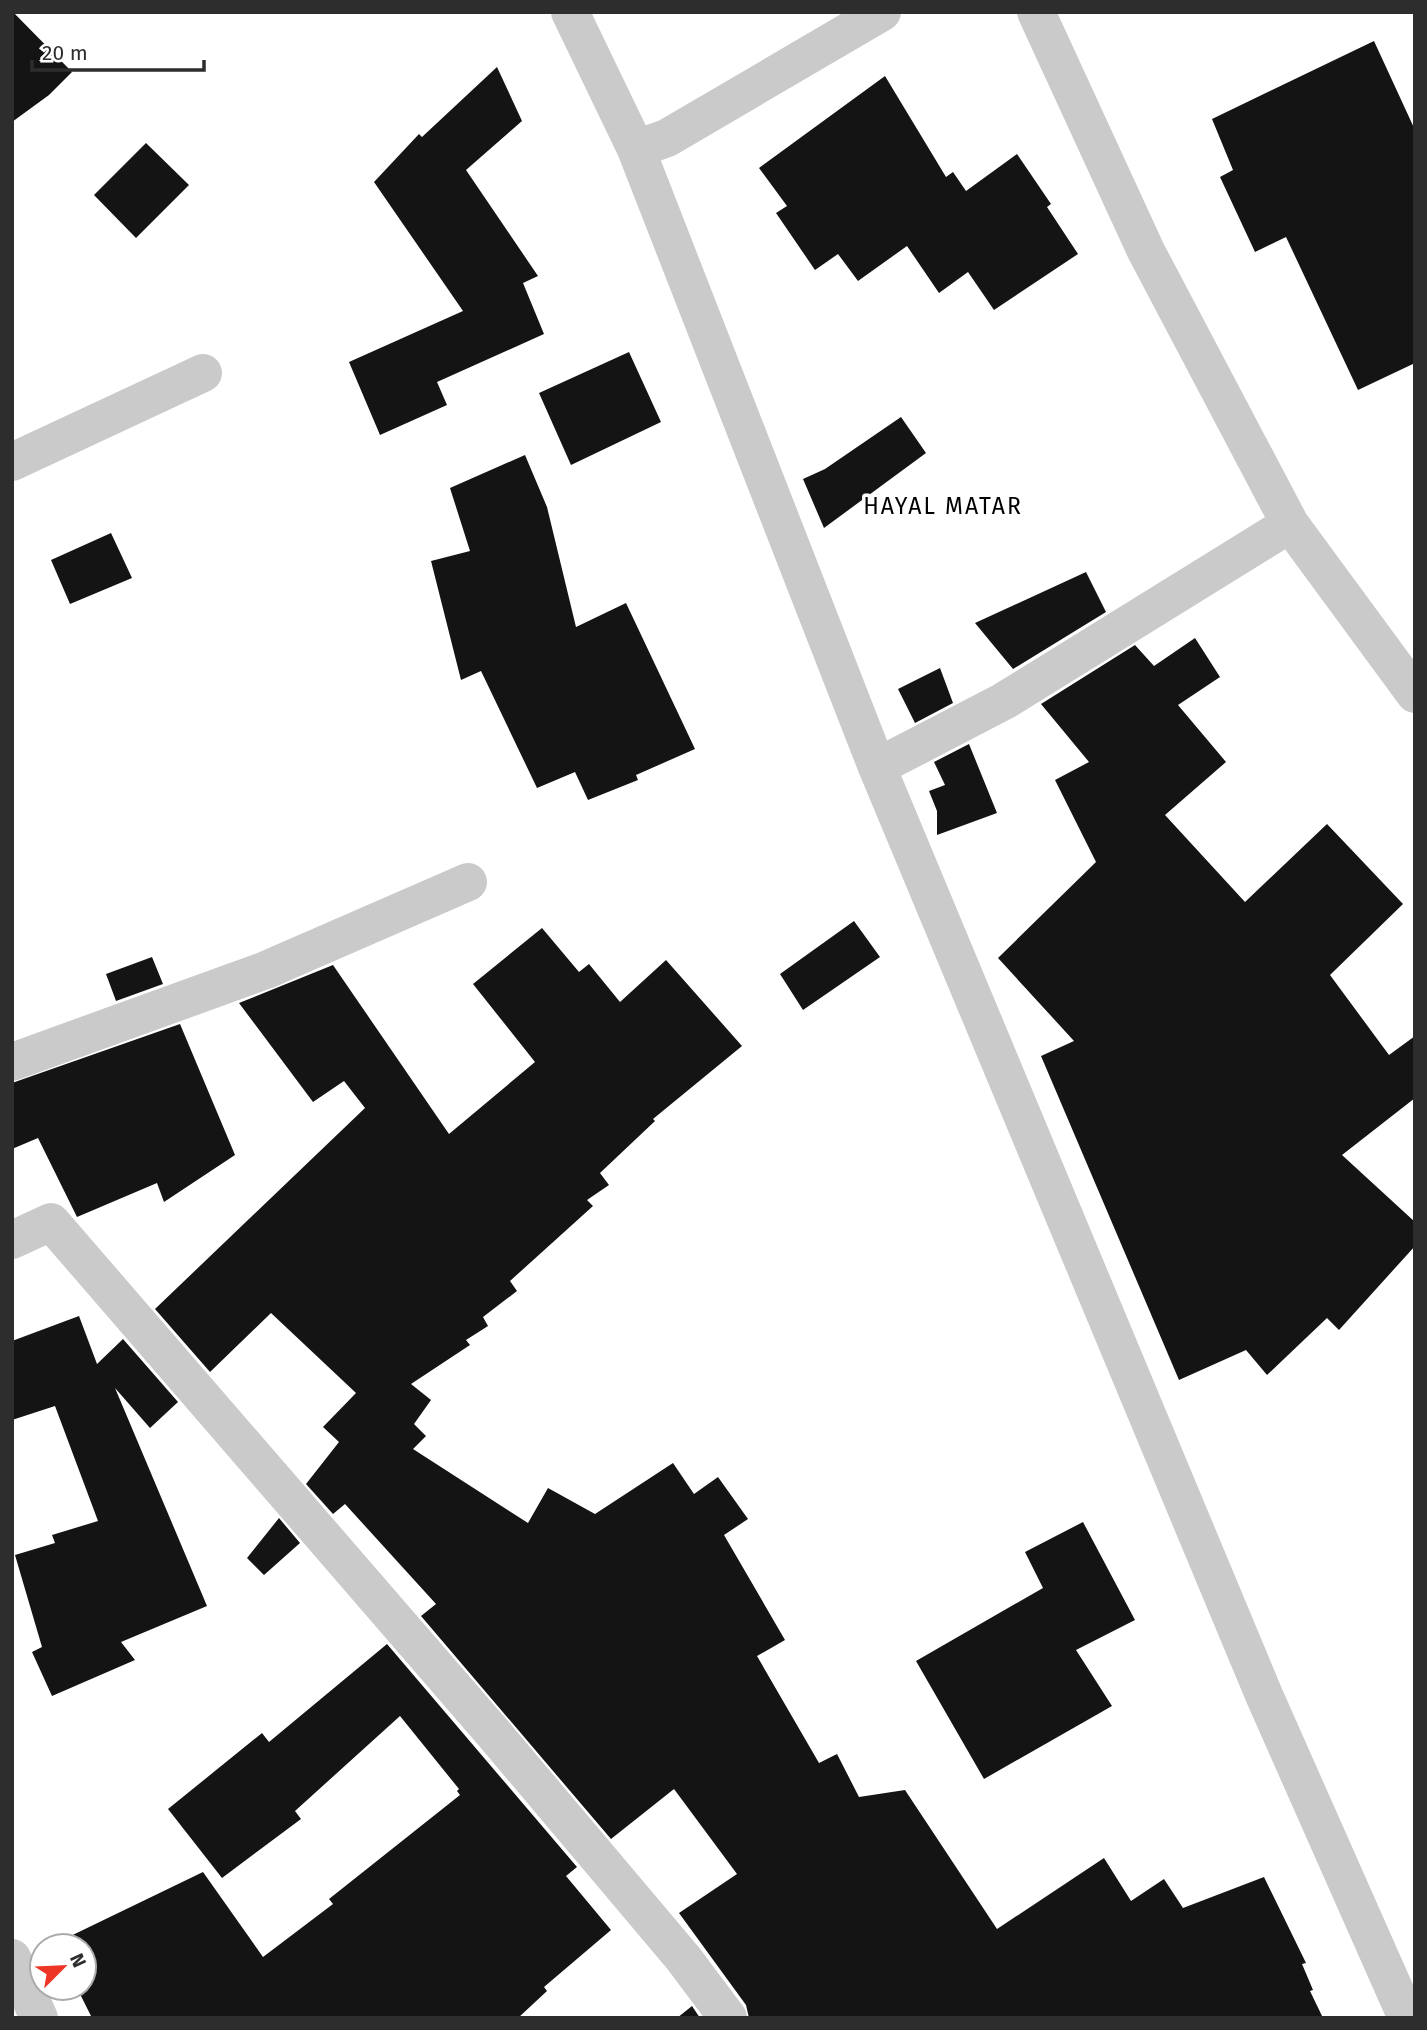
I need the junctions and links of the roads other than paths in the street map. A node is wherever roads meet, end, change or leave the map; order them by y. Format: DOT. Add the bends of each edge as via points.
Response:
graph roads {
  1 [pos="570,12"];
  2 [pos="882,12"];
  3 [pos="1036,12"];
  4 [pos="636,149"];
  5 [pos="203,373"];
  6 [pos="12,461"];
  7 [pos="1290,524"];
  8 [pos="1415,694"];
  9 [pos="877,767"];
  10 [pos="468,882"];
  11 [pos="12,1062"];
  12 [pos="12,1240"];
  13 [pos="12,1958"];
  14 [pos="39,2018"];
  15 [pos="727,2018"];
  16 [pos="1407,2018"];
  1 -- 4 [label="street"];
  2 -- 4 [label="street" via="667,138"];
  3 -- 7 [label="street" via="1146,251"];
  4 -- 9 [label="street"];
  5 -- 6 [label="street"];
  7 -- 8 [label="street"];
  7 -- 9 [label="street" via="1004,701"];
  9 -- 16 [label="street" via="1264,1695"];
  10 -- 11 [label="street" via="266,970"];
  12 -- 15 [label="street" via="51,1222 503,1744 683,1958"];
  13 -- 14 [label="street"];
}
